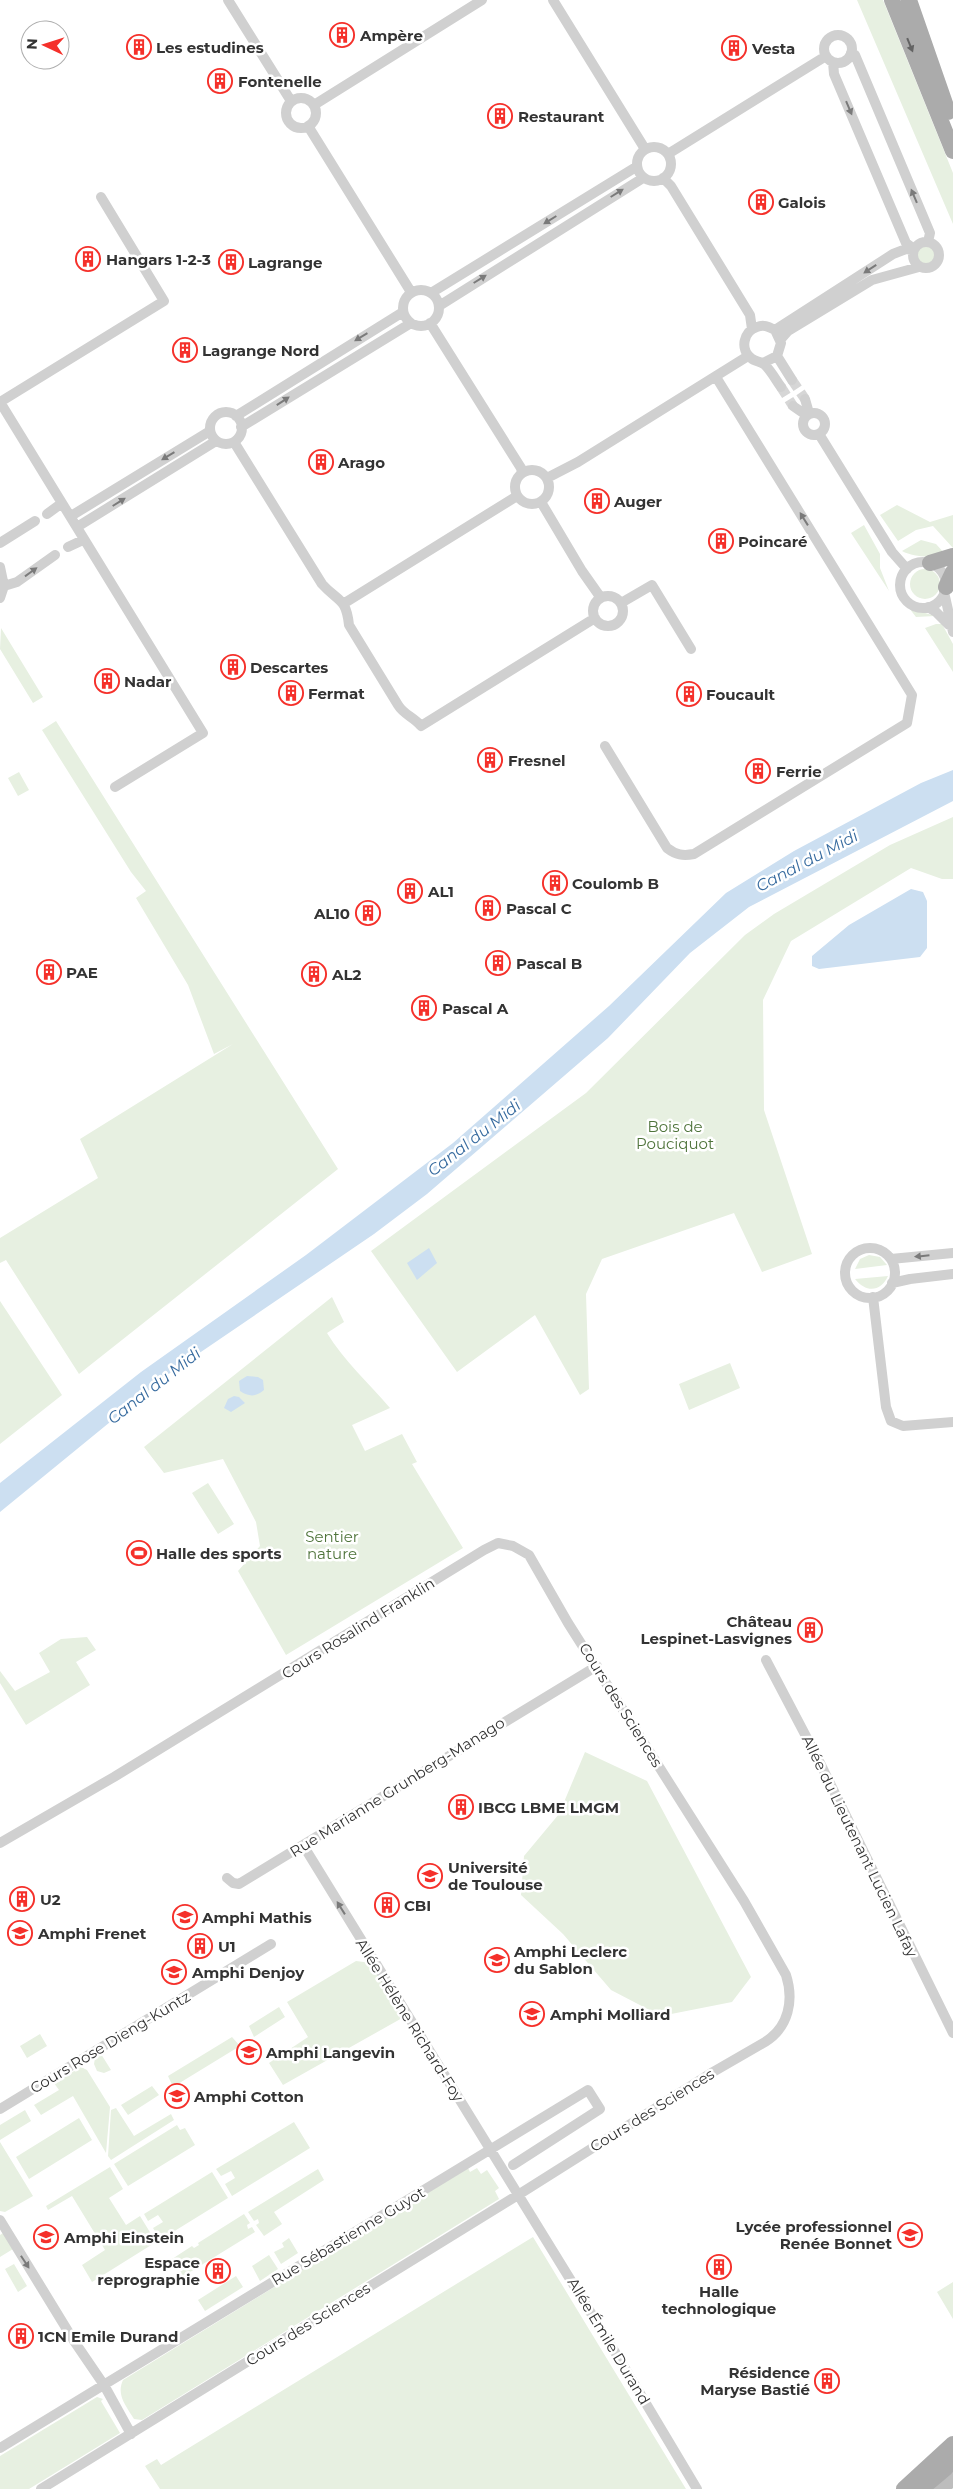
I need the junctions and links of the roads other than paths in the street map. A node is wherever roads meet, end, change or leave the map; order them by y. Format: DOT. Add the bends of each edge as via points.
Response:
graph roads {
  1 [pos="228,0"];
  2 [pos="482,0"];
  3 [pos="552,0"];
  4 [pos="892,0"];
  5 [pos="909,0"];
  6 [pos="851,53"];
  7 [pos="829,59"];
  8 [pos="291,101"];
  9 [pos="314,105"];
  10 [pos="308,126"];
  11 [pos="953,126"];
  12 [pos="645,148"];
  13 [pos="953,151"];
  14 [pos="668,154"];
  15 [pos="636,167"];
  16 [pos="643,178"];
  17 [pos="663,178"];
  18 [pos="101,197"];
  19 [pos="928,242"];
  20 [pos="913,249"];
  21 [pos="919,267"];
  22 [pos="411,292"];
  23 [pos="431,293"];
  24 [pos="439,306"];
  25 [pos="403,312"];
  26 [pos="411,323"];
  27 [pos="430,323"];
  28 [pos="752,329"];
  29 [pos="778,335"];
  30 [pos="748,356"];
  31 [pos="777,356"];
  32 [pos="763,363"];
  33 [pos="716,377"];
  34 [pos="792,380"];
  35 [pos="781,387"];
  36 [pos="805,399"];
  37 [pos="793,406"];
  38 [pos="808,414"];
  39 [pos="236,416"];
  40 [pos="242,427"];
  41 [pos="210,431"];
  42 [pos="819,434"];
  43 [pos="216,441"];
  44 [pos="234,442"];
  45 [pos="522,473"];
  46 [pos="547,478"];
  47 [pos="517,496"];
  48 [pos="541,502"];
  49 [pos="62,503"];
  50 [pos="47,514"];
  51 [pos="71,516"];
  52 [pos="35,521"];
  53 [pos="77,527"];
  54 [pos="83,540"];
  55 [pos="0,543"];
  56 [pos="68,548"];
  57 [pos="55,554"];
  58 [pos="953,556"];
  59 [pos="930,563"];
  60 [pos="0,566"];
  61 [pos="907,568"];
  62 [pos="953,572"];
  63 [pos="4,586"];
  64 [pos="945,589"];
  65 [pos="0,598"];
  66 [pos="601,598"];
  67 [pos="621,602"];
  68 [pos="343,604"];
  69 [pos="928,607"];
  70 [pos="595,618"];
  71 [pos="952,629"];
  72 [pos="691,649"];
  73 [pos="605,746"];
  74 [pos="115,787"];
  75 [pos="953,1253"];
  76 [pos="891,1259"];
  77 [pos="953,1274"];
  78 [pos="892,1283"];
  79 [pos="873,1297"];
  80 [pos="953,1422"];
  81 [pos="513,1546"];
  82 [pos="766,1660"];
  83 [pos="597,1666"];
  84 [pos="0,1843"];
  85 [pos="303,1845"];
  86 [pos="227,1878"];
  87 [pos="271,1944"];
  88 [pos="953,2033"];
  89 [pos="0,2109"];
  90 [pos="491,2151"];
  91 [pos="513,2165"];
  92 [pos="518,2195"];
  93 [pos="0,2220"];
  94 [pos="104,2385"];
  95 [pos="131,2434"];
  96 [pos="953,2444"];
  97 [pos="0,2448"];
  98 [pos="953,2462"];
  99 [pos="953,2480"];
  100 [pos="912,2487"];
  101 [pos="41,2489"];
  102 [pos="697,2489"];
  103 [pos="938,2489"];
  1 -- 8 [label="street"];
  2 -- 9 [label="street"];
  3 -- 12 [label="street"];
  4 -- 13 [label="main road, one-way"];
  5 -- 11 [label="main road"];
  6 -- 7 [label="street" via="842,63"];
  6 -- 7 [label="street" via="848,41 837,36 826,43"];
  19 -- 6 [label="street, one-way" via="930,233 856,55"];
  7 -- 14 [label="street"];
  7 -- 20 [label="street, one-way" via="906,243"];
  8 -- 9 [label="street" via="306,98"];
  8 -- 10 [label="street" via="286,109 287,119 299,128"];
  9 -- 10 [label="street" via="315,119"];
  10 -- 22 [label="street"];
  12 -- 14 [label="street" via="655,146"];
  12 -- 15 [label="street" via="638,156"];
  14 -- 17 [label="street" via="670,170"];
  15 -- 16 [label="street"];
  15 -- 23 [label="street, one-way"];
  16 -- 17 [label="street" via="653,182"];
  24 -- 16 [label="street, one-way"];
  17 -- 28 [label="street" via="750,315"];
  18 -- 49 [label="street" via="164,301 0,402"];
  19 -- 20 [label="street"];
  19 -- 21 [label="street" via="937,248 938,260 928,268"];
  20 -- 21 [label="street" via="914,261"];
  20 -- 29 [label="street, one-way" via="893,254"];
  21 -- 29 [label="street" via="872,280"];
  22 -- 23 [label="street" via="421,289"];
  22 -- 25 [label="street" via="404,301"];
  23 -- 24 [label="street"];
  24 -- 27 [label="street" via="437,316"];
  25 -- 26 [label="street"];
  25 -- 39 [label="street, one-way"];
  26 -- 27 [label="street" via="420,326"];
  40 -- 26 [label="street, one-way"];
  27 -- 45 [label="street"];
  28 -- 29 [label="street" via="764,326"];
  28 -- 30 [label="street" via="744,344"];
  29 -- 31 [label="street" via="781,348"];
  30 -- 32 [label="street"];
  30 -- 33 [label="street"];
  31 -- 32 [label="street"];
  31 -- 34 [label="street"];
  32 -- 35 [label="street"];
  33 -- 46 [label="street"];
  73 -- 33 [label="street, one-way" via="667,848 674,854 685,856 694,854 907,723 912,695"];
  36 -- 38 [label="street"];
  37 -- 38 [label="street"];
  38 -- 42 [label="street" via="803,422 806,432"];
  38 -- 42 [label="street" via="820,414 824,420 824,428"];
  39 -- 40 [label="street"];
  39 -- 41 [label="street" via="220,413 212,420"];
  40 -- 44 [label="street"];
  41 -- 43 [label="street"];
  41 -- 51 [label="street, one-way"];
  42 -- 61 [label="street" via="892,552"];
  43 -- 44 [label="street"];
  53 -- 43 [label="street, one-way"];
  44 -- 68 [label="street" via="322,584"];
  45 -- 46 [label="street" via="538,471"];
  45 -- 47 [label="street" via="515,486"];
  46 -- 48 [label="street" via="548,494"];
  47 -- 48 [label="street" via="530,504"];
  47 -- 68 [label="street"];
  48 -- 66 [label="street"];
  49 -- 50 [label="street"];
  49 -- 51 [label="street"];
  51 -- 53 [label="street"];
  52 -- 55 [label="street"];
  53 -- 54 [label="street"];
  54 -- 56 [label="street"];
  54 -- 74 [label="street" via="203,733"];
  63 -- 57 [label="street, one-way" via="17,582"];
  58 -- 59 [label="main road"];
  59 -- 61 [label="street" via="918,562"];
  59 -- 64 [label="street" via="942,572"];
  60 -- 63 [label="street"];
  61 -- 69 [label="street" via="900,582 903,596 914,606"];
  62 -- 64 [label="main road"];
  63 -- 65 [label="street"];
  64 -- 69 [label="street" via="941,599"];
  64 -- 71 [label="street"];
  66 -- 67 [label="street" via="614,597"];
  66 -- 70 [label="street" via="595,604"];
  67 -- 70 [label="street" via="622,616 616,624 602,625"];
  67 -- 72 [label="street" via="652,585"];
  68 -- 70 [label="street" via="348,612 349,626 398,705 421,726"];
  69 -- 71 [label="street"];
  75 -- 76 [label="street, one-way"];
  76 -- 78 [label="street" via="894,1270"];
  76 -- 79 [label="street" via="882,1251 870,1248 849,1259 845,1270 847,1283 858,1294"];
  77 -- 78 [label="street"];
  78 -- 79 [label="street" via="886,1291"];
  79 -- 80 [label="street" via="886,1407 891,1421 903,1426"];
  81 -- 83 [label="street, Cours des Sciences" via="532,1558 568,1623"];
  81 -- 84 [label="street, Cours Rosalind Franklin" via="498,1543 484,1550 151,1755"];
  82 -- 88 [label="street, Allée du Lieutenant Lucien Lafay"];
  83 -- 85 [label="street, Rue Marianne Grunberg-Manago"];
  83 -- 92 [label="street, Cours des Sciences" via="744,1901 786,1975 790,2000 785,2019 773,2037"];
  85 -- 86 [label="street, Rue Marianne Grunberg-Manago" via="239,1884"];
  90 -- 85 [label="street, Allée Hélène Richard-Foy, one-way"];
  87 -- 89 [label="street, Cours Rose Dieng-Kuntz"];
  90 -- 91 [label="street, Rue Sébastienne Guyot" via="588,2090 600,2109"];
  90 -- 92 [label="street, Allée Hélène Richard-Foy"];
  90 -- 94 [label="street, Rue Sébastienne Guyot"];
  92 -- 95 [label="street, Cours des Sciences"];
  92 -- 102 [label="street, Allée Émile Durand"];
  93 -- 94 [label="street, one-way"];
  94 -- 95 [label="street"];
  94 -- 97 [label="street, Rue Sébastienne Guyot"];
  95 -- 101 [label="street, Cours des Sciences"];
  96 -- 100 [label="main road"];
  98 -- 100 [label="main road"];
  99 -- 103 [label="main road"];
}
